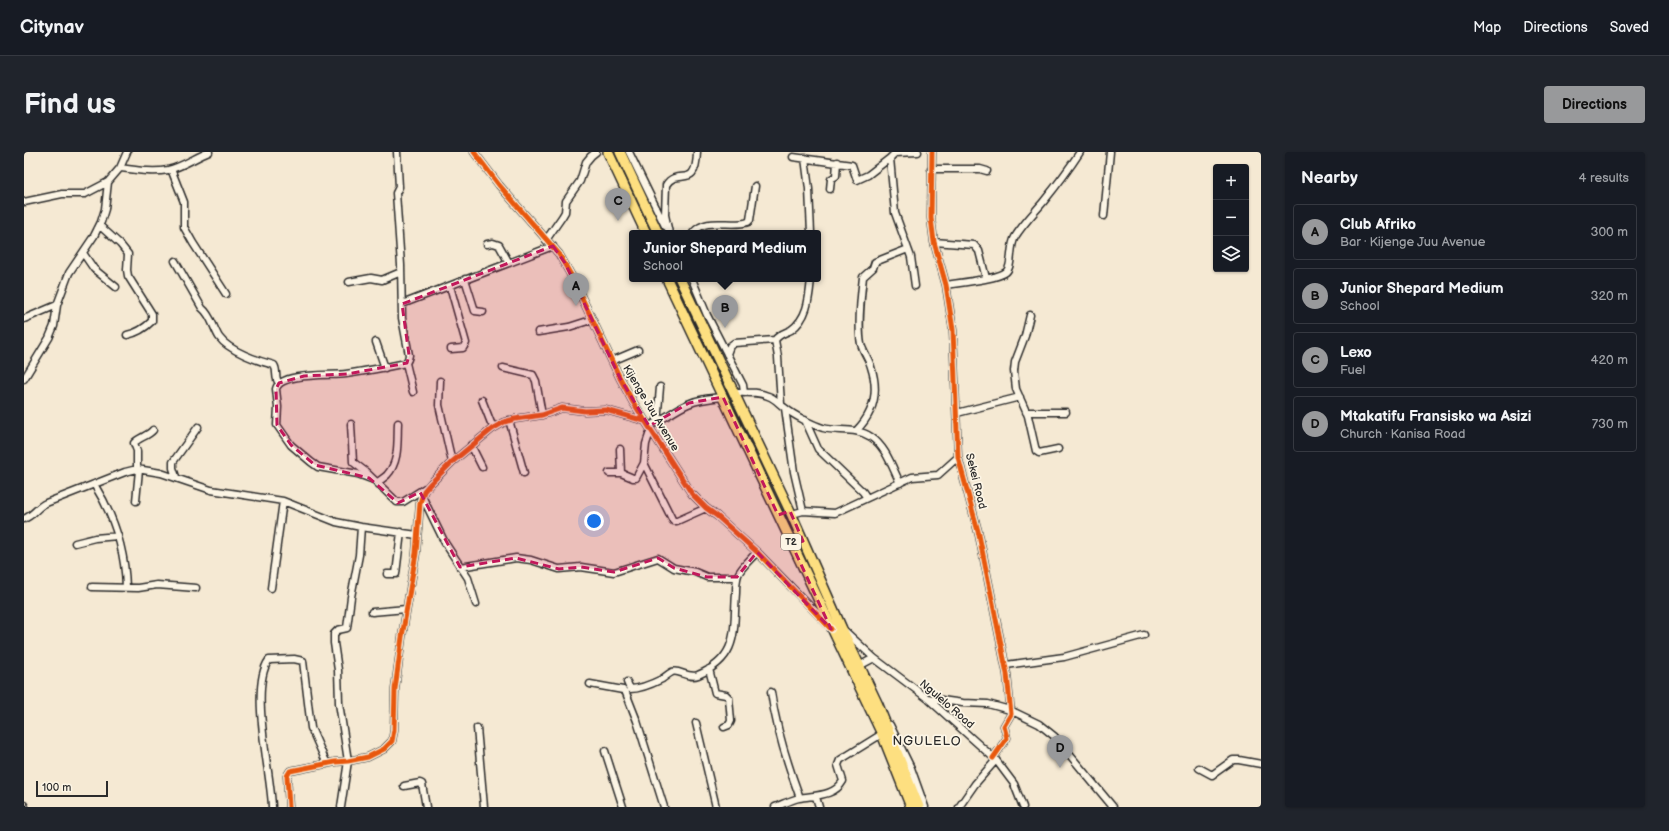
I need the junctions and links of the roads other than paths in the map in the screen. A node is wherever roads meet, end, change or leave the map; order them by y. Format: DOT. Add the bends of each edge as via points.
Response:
graph roads {
  1 [pos="127,152"];
  2 [pos="209,152"];
  3 [pos="397,152"];
  4 [pos="474,152"];
  5 [pos="596,152"];
  6 [pos="608,152"];
  7 [pos="620,152"];
  8 [pos="629,152"];
  9 [pos="697,152"];
  10 [pos="918,152"];
  11 [pos="932,152"];
  12 [pos="1080,152"];
  13 [pos="1110,152"];
  14 [pos="793,156"];
  15 [pos="805,158"];
  16 [pos="890,158"];
  17 [pos="837,162"];
  18 [pos="120,168"];
  19 [pos="171,169"];
  20 [pos="931,169"];
  21 [pos="987,171"];
  22 [pos="108,182"];
  23 [pos="755,186"];
  24 [pos="830,189"];
  25 [pos="24,202"];
  26 [pos="1104,216"];
  27 [pos="100,226"];
  28 [pos="645,230"];
  29 [pos="657,230"];
  30 [pos="668,230"];
  31 [pos="668,230"];
  32 [pos="696,230"];
  33 [pos="811,230"];
  34 [pos="546,240"];
  35 [pos="934,242"];
  36 [pos="487,244"];
  37 [pos="553,246"];
  38 [pos="908,250"];
  39 [pos="83,253"];
  40 [pos="175,261"];
  41 [pos="509,263"];
  42 [pos="401,272"];
  43 [pos="986,278"];
  44 [pos="465,279"];
  45 [pos="349,282"];
  46 [pos="668,282"];
  47 [pos="681,282"];
  48 [pos="693,282"];
  49 [pos="811,282"];
  50 [pos="946,285"];
  51 [pos="450,286"];
  52 [pos="915,286"];
  53 [pos="116,287"];
  54 [pos="226,294"];
  55 [pos="402,304"];
  56 [pos="57,305"];
  57 [pos="483,312"];
  58 [pos="1030,315"];
  59 [pos="24,319"];
  60 [pos="592,320"];
  61 [pos="538,332"];
  62 [pos="127,335"];
  63 [pos="776,340"];
  64 [pos="376,342"];
  65 [pos="451,349"];
  66 [pos="638,350"];
  67 [pos="727,354"];
  68 [pos="612,361"];
  69 [pos="406,363"];
  70 [pos="384,368"];
  71 [pos="503,368"];
  72 [pos="24,379"];
  73 [pos="440,381"];
  74 [pos="280,383"];
  75 [pos="660,387"];
  76 [pos="413,392"];
  77 [pos="744,392"];
  78 [pos="734,393"];
  79 [pos="723,397"];
  80 [pos="1020,397"];
  81 [pos="482,400"];
  82 [pos="783,406"];
  83 [pos="1026,412"];
  84 [pos="1066,412"];
  85 [pos="957,413"];
  86 [pos="542,415"];
  87 [pos="509,420"];
  88 [pos="805,420"];
  89 [pos="398,423"];
  90 [pos="657,423"];
  91 [pos="351,424"];
  92 [pos="648,425"];
  93 [pos="198,427"];
  94 [pos="495,427"];
  95 [pos="153,430"];
  96 [pos="856,431"];
  97 [pos="471,445"];
  98 [pos="620,449"];
  99 [pos="1058,449"];
  100 [pos="958,457"];
  101 [pos="452,462"];
  102 [pos="644,463"];
  103 [pos="482,468"];
  104 [pos="138,470"];
  105 [pos="524,473"];
  106 [pos="610,473"];
  107 [pos="621,473"];
  108 [pos="176,477"];
  109 [pos="375,482"];
  110 [pos="431,483"];
  111 [pos="900,483"];
  112 [pos="94,484"];
  113 [pos="422,496"];
  114 [pos="867,498"];
  115 [pos="136,501"];
  116 [pos="283,501"];
  117 [pos="706,508"];
  118 [pos="803,511"];
  119 [pos="791,512"];
  120 [pos="778,515"];
  121 [pos="24,519"];
  122 [pos="361,527"];
  123 [pos="401,532"];
  124 [pos="417,535"];
  125 [pos="118,536"];
  126 [pos="803,540"];
  127 [pos="75,543"];
  128 [pos="792,545"];
  129 [pos="757,552"];
  130 [pos="460,567"];
  131 [pos="387,574"];
  132 [pos="737,577"];
  133 [pos="92,587"];
  134 [pos="126,587"];
  135 [pos="196,588"];
  136 [pos="270,588"];
  137 [pos="476,604"];
  138 [pos="406,609"];
  139 [pos="372,612"];
  140 [pos="831,629"];
  141 [pos="842,629"];
  142 [pos="1144,635"];
  143 [pos="874,658"];
  144 [pos="1006,665"];
  145 [pos="859,666"];
  146 [pos="709,669"];
  147 [pos="627,682"];
  148 [pos="590,684"];
  149 [pos="771,692"];
  150 [pos="927,698"];
  151 [pos="878,705"];
  152 [pos="1010,710"];
  153 [pos="696,723"];
  154 [pos="724,727"];
  155 [pos="477,728"];
  156 [pos="878,737"];
  157 [pos="605,751"];
  158 [pos="994,759"];
  159 [pos="348,761"];
  160 [pos="327,764"];
  161 [pos="1261,764"];
  162 [pos="1199,768"];
  163 [pos="404,786"];
  164 [pos="816,797"];
  165 [pos="800,798"];
  166 [pos="272,807"];
  167 [pos="289,807"];
  168 [pos="341,807"];
  169 [pos="426,807"];
  170 [pos="484,807"];
  171 [pos="623,807"];
  172 [pos="664,807"];
  173 [pos="716,807"];
  174 [pos="775,807"];
  175 [pos="819,807"];
  176 [pos="911,807"];
  177 [pos="919,807"];
  178 [pos="925,807"];
  179 [pos="959,807"];
  180 [pos="1023,807"];
  181 [pos="1113,807"];
  1 -- 18 [label="street"];
  2 -- 19 [label="street"];
  3 -- 42 [label="street" via="399,187 396,193"];
  4 -- 34 [label="street, Kijenge Juu Avenue"];
  5 -- 34 [label="street" via="586,162 580,181 566,201 565,212"];
  6 -- 28 [label="highway"];
  7 -- 29 [label="highway"];
  8 -- 30 [label="street"];
  9 -- 31 [label="street" via="696,169 692,174 671,180 666,185 665,215"];
  10 -- 16 [label="street" via="895,153"];
  11 -- 20 [label="street, Sekei Road"];
  12 -- 43 [label="street" via="1014,240 1007,271"];
  13 -- 26 [label="street"];
  14 -- 15 [label="street"];
  15 -- 17 [label="street"];
  15 -- 33 [label="street"];
  16 -- 17 [label="street" via="868,176 857,180 853,166"];
  16 -- 38 [label="street" via="895,213"];
  17 -- 24 [label="street" via="836,177 831,179"];
  18 -- 19 [label="street" via="150,171"];
  18 -- 22 [label="street"];
  19 -- 54 [label="street" via="184,202 184,227"];
  20 -- 21 [label="street"];
  20 -- 35 [label="street, Sekei Road" via="931,218"];
  22 -- 25 [label="street" via="85,194 62,194"];
  22 -- 27 [label="street"];
  23 -- 32 [label="street" via="748,222 712,224 700,226"];
  27 -- 39 [label="street"];
  27 -- 62 [label="street" via="128,254 128,276 152,314 152,321 148,325 134,334"];
  34 -- 37 [label="street, Kijenge Juu Avenue"];
  35 -- 43 [label="street" via="974,245 979,251"];
  35 -- 50 [label="street, Sekei Road"];
  36 -- 41 [label="street" via="499,245"];
  37 -- 41 [label="street"];
  37 -- 60 [label="street, Kijenge Juu Avenue" via="565,263"];
  38 -- 52 [label="street"];
  38 -- 96 [label="street" via="875,262 863,277 861,345 872,367 875,397 868,417"];
  39 -- 53 [label="street" via="94,269"];
  39 -- 56 [label="street" via="69,273"];
  40 -- 74 [label="street" via="223,341 256,360 274,365 276,379"];
  41 -- 44 [label="street"];
  42 -- 45 [label="street" via="382,280 371,278"];
  42 -- 55 [label="street"];
  43 -- 50 [label="street"];
  44 -- 51 [label="street"];
  44 -- 57 [label="street" via="475,311"];
  46 -- 79 [label="highway, T2"];
  47 -- 78 [label="highway, T2"];
  48 -- 67 [label="street"];
  49 -- 63 [label="street" via="805,315 792,329"];
  50 -- 85 [label="street, Sekei Road" via="952,330"];
  51 -- 55 [label="street"];
  51 -- 65 [label="street" via="466,343 463,348"];
  55 -- 69 [label="street" via="409,356"];
  56 -- 59 [label="street"];
  56 -- 72 [label="street" via="54,326 49,338"];
  58 -- 80 [label="street" via="1015,362 1016,389"];
  60 -- 61 [label="street"];
  60 -- 68 [label="street, Kijenge Juu Avenue"];
  63 -- 67 [label="street" via="734,343"];
  63 -- 82 [label="street"];
  64 -- 70 [label="street"];
  66 -- 68 [label="street"];
  67 -- 77 [label="street"];
  68 -- 92 [label="street, Kijenge Juu Avenue"];
  69 -- 70 [label="street"];
  69 -- 76 [label="street"];
  70 -- 74 [label="street" via="341,375 304,376"];
  71 -- 86 [label="street" via="533,375"];
  73 -- 101 [label="street" via="440,410"];
  74 -- 109 [label="street" via="276,389 277,425 291,445 318,467 358,474"];
  75 -- 90 [label="street"];
  77 -- 78 [label="street"];
  77 -- 82 [label="street" via="768,395"];
  78 -- 119 [label="highway, T2"];
  79 -- 90 [label="street" via="689,403"];
  79 -- 120 [label="highway, T2"];
  80 -- 83 [label="street"];
  80 -- 85 [label="street"];
  81 -- 94 [label="street"];
  82 -- 88 [label="street"];
  82 -- 118 [label="street"];
  83 -- 84 [label="street"];
  83 -- 99 [label="street" via="1036,451 1039,453"];
  85 -- 100 [label="street, Sekei Road"];
  86 -- 87 [label="street"];
  86 -- 92 [label="street" via="562,408 606,410"];
  87 -- 94 [label="street"];
  87 -- 105 [label="street"];
  88 -- 96 [label="street" via="823,428"];
  88 -- 114 [label="street" via="818,449"];
  89 -- 109 [label="street" via="395,460 386,475"];
  90 -- 92 [label="street"];
  91 -- 109 [label="street" via="352,461"];
  92 -- 102 [label="street"];
  92 -- 117 [label="street, Kijenge Juu Avenue" via="692,494"];
  93 -- 108 [label="street" via="173,462"];
  94 -- 97 [label="street"];
  95 -- 104 [label="street" via="134,443"];
  96 -- 111 [label="street" via="869,436 879,444"];
  97 -- 101 [label="street"];
  97 -- 103 [label="street"];
  98 -- 107 [label="street"];
  100 -- 111 [label="street" via="938,474 912,477"];
  100 -- 144 [label="street, Sekei Road" via="979,535"];
  101 -- 110 [label="street"];
  102 -- 107 [label="street" via="635,479"];
  102 -- 117 [label="street" via="673,521"];
  104 -- 108 [label="street"];
  104 -- 112 [label="street"];
  104 -- 115 [label="street"];
  106 -- 107 [label="street"];
  108 -- 116 [label="street" via="211,490"];
  109 -- 110 [label="street" via="399,503"];
  110 -- 113 [label="street"];
  111 -- 114 [label="street"];
  112 -- 121 [label="street" via="46,503"];
  112 -- 125 [label="street" via="104,500"];
  113 -- 124 [label="street"];
  113 -- 130 [label="street"];
  114 -- 118 [label="street" via="834,513"];
  116 -- 122 [label="street" via="336,522"];
  116 -- 136 [label="street"];
  117 -- 129 [label="street, Kijenge Juu Avenue"];
  118 -- 119 [label="street"];
  119 -- 120 [label="highway"];
  119 -- 126 [label="highway, T2"];
  120 -- 128 [label="highway, T2"];
  122 -- 123 [label="street"];
  122 -- 159 [label="street" via="347,628 334,634 339,703"];
  123 -- 124 [label="street"];
  123 -- 131 [label="street" via="396,574"];
  124 -- 138 [label="street"];
  125 -- 127 [label="street"];
  125 -- 134 [label="street"];
  126 -- 128 [label="highway"];
  126 -- 141 [label="highway, T2"];
  128 -- 140 [label="highway, T2"];
  129 -- 132 [label="street"];
  129 -- 140 [label="street, Kijenge Juu Avenue"];
  130 -- 132 [label="street" via="516,558 559,569 581,567 614,572 658,558 674,568 707,577"];
  130 -- 137 [label="street" via="468,578"];
  132 -- 146 [label="street" via="733,641 722,659"];
  133 -- 134 [label="street"];
  134 -- 135 [label="street" via="157,585"];
  138 -- 139 [label="street"];
  138 -- 159 [label="street" via="395,689 392,741 376,754"];
  140 -- 176 [label="highway, T2" via="882,734"];
  141 -- 143 [label="street, Ngulelo Road"];
  141 -- 145 [label="highway, T2"];
  142 -- 144 [label="street" via="1064,656"];
  143 -- 145 [label="street"];
  143 -- 150 [label="street, Ngulelo Road"];
  144 -- 152 [label="street, Sekei Road"];
  145 -- 151 [label="highway, T2"];
  146 -- 147 [label="street" via="692,676 672,672 636,689 630,689"];
  146 -- 154 [label="street" via="715,693 729,698 731,721"];
  148 -- 172 [label="street" via="626,692"];
  149 -- 165 [label="street" via="776,725"];
  150 -- 152 [label="street" via="988,704"];
  150 -- 158 [label="street, Ngulelo Road"];
  151 -- 177 [label="highway, T2"];
  151 -- 178 [label="street" via="912,768"];
  152 -- 158 [label="street, Sekei Road" via="1010,716 1004,726 1007,738"];
  152 -- 181 [label="street" via="1039,724 1054,736"];
  153 -- 173 [label="street"];
  155 -- 170 [label="street"];
  156 -- 164 [label="street" via="840,760 838,765 842,783"];
  157 -- 171 [label="street"];
  158 -- 179 [label="street, Sekei Road"];
  158 -- 180 [label="street, Ngulelo Road" via="1014,784"];
  159 -- 160 [label="street"];
  159 -- 168 [label="street"];
  160 -- 166 [label="street" via="311,728 303,661 269,660 261,693 264,748"];
  160 -- 167 [label="street" via="288,772"];
  161 -- 162 [label="street" via="1233,760 1212,775"];
  163 -- 169 [label="street" via="422,784"];
  164 -- 165 [label="street"];
  164 -- 175 [label="street"];
  165 -- 174 [label="street"];
}
